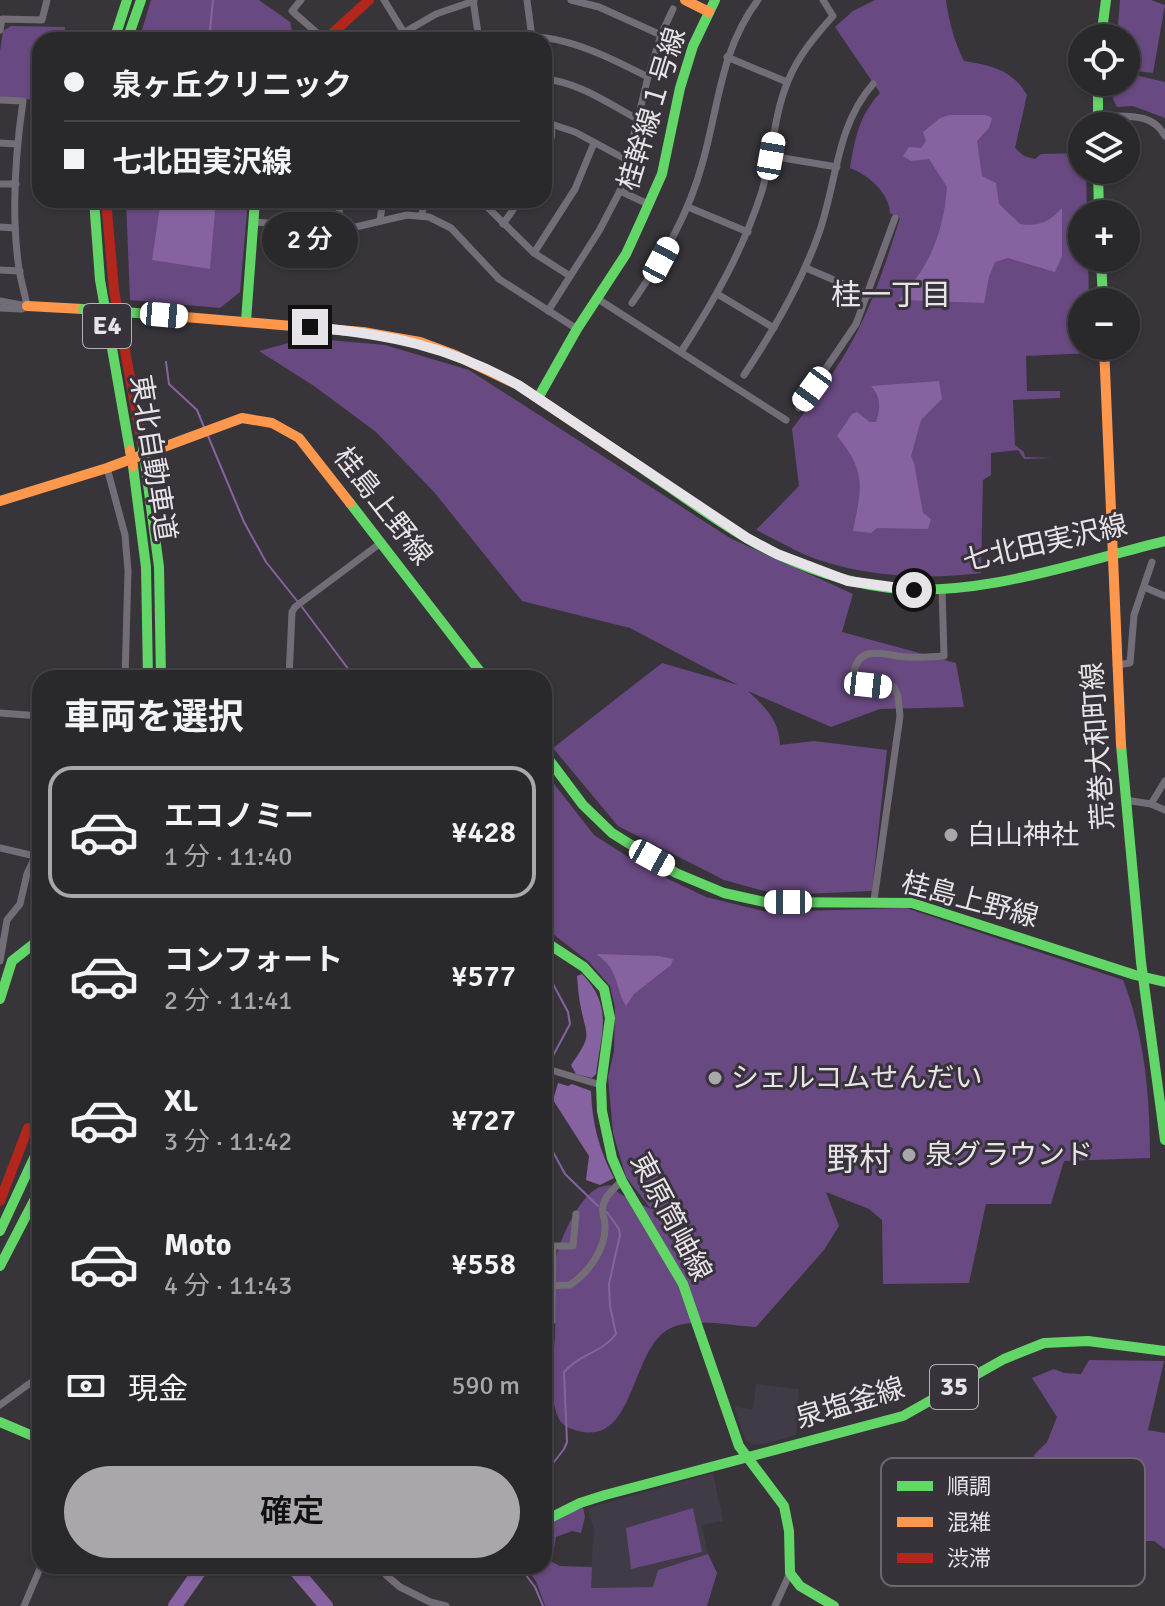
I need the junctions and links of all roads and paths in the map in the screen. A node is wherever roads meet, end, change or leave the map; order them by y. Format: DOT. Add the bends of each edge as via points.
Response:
graph roads {
  1 [pos="47,0"];
  2 [pos="127,0"];
  3 [pos="141,0"];
  4 [pos="301,0"];
  5 [pos="369,0"];
  6 [pos="384,0"];
  7 [pos="527,0"];
  8 [pos="571,0"];
  9 [pos="685,0"];
  10 [pos="715,0"];
  11 [pos="758,0"];
  12 [pos="823,0"];
  13 [pos="1106,0"];
  14 [pos="474,1"];
  15 [pos="600,4"];
  16 [pos="673,9"];
  17 [pos="709,12"];
  18 [pos="1,19"];
  19 [pos="1103,24"];
  20 [pos="0,30"];
  21 [pos="403,31"];
  22 [pos="117,32"];
  23 [pos="130,32"];
  24 [pos="316,32"];
  25 [pos="332,32"];
  26 [pos="478,32"];
  27 [pos="531,32"];
  28 [pos="661,35"];
  29 [pos="552,38"];
  30 [pos="727,57"];
  31 [pos="648,77"];
  32 [pos="552,80"];
  33 [pos="787,82"];
  34 [pos="873,84"];
  35 [pos="0,100"];
  36 [pos="1140,118"];
  37 [pos="639,120"];
  38 [pos="552,122"];
  39 [pos="1165,136"];
  40 [pos="0,143"];
  41 [pos="594,143"];
  42 [pos="17,144"];
  43 [pos="771,156"];
  44 [pos="629,161"];
  45 [pos="837,167"];
  46 [pos="0,184"];
  47 [pos="16,184"];
  48 [pos="620,191"];
  49 [pos="648,204"];
  50 [pos="688,207"];
  51 [pos="94,208"];
  52 [pos="107,208"];
  53 [pos="254,208"];
  54 [pos="299,208"];
  55 [pos="339,208"];
  56 [pos="382,208"];
  57 [pos="424,208"];
  58 [pos="488,208"];
  59 [pos="514,208"];
  60 [pos="421,216"];
  61 [pos="895,218"];
  62 [pos="380,220"];
  63 [pos="253,222"];
  64 [pos="503,224"];
  65 [pos="297,226"];
  66 [pos="0,227"];
  67 [pos="15,228"];
  68 [pos="338,229"];
  69 [pos="748,232"];
  70 [pos="534,253"];
  71 [pos="806,268"];
  72 [pos="0,270"];
  73 [pos="20,271"];
  74 [pos="570,276"];
  75 [pos="719,295"];
  76 [pos="869,295"];
  77 [pos="598,299"];
  78 [pos="0,301"];
  79 [pos="632,303"];
  80 [pos="27,306"];
  81 [pos="0,308"];
  82 [pos="548,311"];
  83 [pos="246,321"];
  84 [pos="774,328"];
  85 [pos="577,329"];
  86 [pos="681,352"];
  87 [pos="1105,360"];
  88 [pos="744,375"];
  89 [pos="538,398"];
  90 [pos="799,408"];
  91 [pos="786,420"];
  92 [pos="107,468"];
  93 [pos="0,501"];
  94 [pos="1165,541"];
  95 [pos="382,542"];
  96 [pos="1112,554"];
  97 [pos="1152,562"];
  98 [pos="1144,587"];
  99 [pos="942,589"];
  100 [pos="1165,596"];
  101 [pos="1116,665"];
  102 [pos="125,670"];
  103 [pos="148,670"];
  104 [pos="161,670"];
  105 [pos="289,670"];
  106 [pos="479,670"];
  107 [pos="0,713"];
  108 [pos="32,715"];
  109 [pos="552,764"];
  110 [pos="1165,781"];
  111 [pos="1125,800"];
  112 [pos="1151,804"];
  113 [pos="1165,810"];
  114 [pos="0,848"];
  115 [pos="32,855"];
  116 [pos="32,866"];
  117 [pos="874,900"];
  118 [pos="552,946"];
  119 [pos="32,947"];
  120 [pos="0,961"];
  121 [pos="1144,977"];
  122 [pos="1165,982"];
  123 [pos="0,999"];
  124 [pos="552,1070"];
  125 [pos="601,1085"];
  126 [pos="28,1128"];
  127 [pos="1165,1140"];
  128 [pos="32,1162"];
  129 [pos="622,1181"];
  130 [pos="0,1201"];
  131 [pos="32,1207"];
  132 [pos="32,1207"];
  133 [pos="576,1214"];
  134 [pos="0,1231"];
  135 [pos="552,1246"];
  136 [pos="0,1266"];
  137 [pos="0,1279"];
  138 [pos="552,1286"];
  139 [pos="1165,1351"];
  140 [pos="32,1382"];
  141 [pos="0,1405"];
  142 [pos="0,1422"];
  143 [pos="32,1436"];
  144 [pos="745,1458"];
  145 [pos="552,1517"];
  146 [pos="790,1573"];
  147 [pos="38,1574"];
  148 [pos="386,1574"];
  149 [pos="24,1606"];
  150 [pos="446,1606"];
  151 [pos="775,1606"];
  152 [pos="834,1606"];
  1 -- 18 [label="street" via="42,20"];
  2 -- 22 [label="main road"];
  3 -- 23 [label="main road"];
  4 -- 24 [label="street" via="292,11"];
  5 -- 25 [label="main road"];
  6 -- 21 [label="street"];
  7 -- 27 [label="street"];
  8 -- 15 [label="street"];
  9 -- 17 [label="main road"];
  10 -- 17 [label="main road, 桂幹線１号線"];
  11 -- 30 [label="street"];
  12 -- 33 [label="street" via="833,16"];
  13 -- 19 [label="main road"];
  14 -- 21 [label="street"];
  14 -- 26 [label="street"];
  15 -- 28 [label="street"];
  16 -- 28 [label="street"];
  17 -- 49 [label="main road, 桂幹線１号線" via="693,46 662,174"];
  18 -- 20 [label="street"];
  28 -- 31 [label="street"];
  29 -- 31 [label="street" via="585,46"];
  30 -- 33 [label="street"];
  30 -- 50 [label="street"];
  31 -- 37 [label="street"];
  32 -- 37 [label="street"];
  33 -- 43 [label="street"];
  34 -- 45 [label="street" via="850,116"];
  35 -- 42 [label="street" via="23,101"];
  36 -- 39 [label="street" via="1149,118"];
  37 -- 44 [label="street"];
  38 -- 41 [label="street"];
  40 -- 42 [label="street"];
  41 -- 44 [label="street"];
  41 -- 70 [label="street" via="575,189"];
  42 -- 47 [label="street"];
  43 -- 45 [label="street"];
  43 -- 69 [label="street"];
  44 -- 48 [label="street"];
  45 -- 71 [label="street"];
  46 -- 47 [label="street"];
  47 -- 67 [label="street"];
  48 -- 49 [label="street"];
  48 -- 74 [label="street"];
  49 -- 77 [label="main road, 桂幹線１号線"];
  50 -- 69 [label="street"];
  50 -- 79 [label="street"];
  51 -- 103 [label="main road, 東北自動車道 / E4, bridge" via="102,296 147,578"];
  52 -- 104 [label="main road, 東北自動車道 / E4, bridge" via="114,290 159,567"];
  53 -- 63 [label="main road"];
  54 -- 65 [label="street"];
  55 -- 68 [label="street"];
  56 -- 62 [label="street"];
  57 -- 60 [label="street"];
  58 -- 64 [label="street"];
  59 -- 64 [label="street"];
  60 -- 62 [label="street"];
  60 -- 82 [label="street" via="451,228 499,279"];
  61 -- 76 [label="street"];
  62 -- 68 [label="street"];
  63 -- 65 [label="street"];
  63 -- 83 [label="main road"];
  64 -- 70 [label="street"];
  65 -- 68 [label="street"];
  66 -- 67 [label="street"];
  67 -- 73 [label="street"];
  69 -- 75 [label="street"];
  70 -- 74 [label="street"];
  71 -- 76 [label="street"];
  71 -- 84 [label="street"];
  72 -- 73 [label="street"];
  73 -- 80 [label="street"];
  74 -- 82 [label="street"];
  75 -- 84 [label="street"];
  75 -- 86 [label="street"];
  76 -- 90 [label="street" via="849,338"];
  77 -- 85 [label="main road, 桂幹線１号線"];
  77 -- 86 [label="street"];
  78 -- 80 [label="street"];
  80 -- 81 [label="street"];
  80 -- 83 [label="main road, 七北田実沢線, bridge"];
  82 -- 85 [label="street"];
  83 -- 89 [label="main road, 七北田実沢線" via="420,342 489,370"];
  84 -- 88 [label="street"];
  85 -- 89 [label="main road, 桂幹線１号線"];
  86 -- 91 [label="street"];
  87 -- 96 [label="main road, 荒巻大和町線"];
  89 -- 99 [label="main road, 七北田実沢線" via="777,554 848,581"];
  92 -- 93 [label="main road"];
  92 -- 95 [label="main road, 桂島上野線" via="242,418 263,419 299,438"];
  92 -- 102 [label="street" via="126,547"];
  94 -- 96 [label="main road, 七北田実沢線"];
  95 -- 105 [label="street" via="295,607"];
  95 -- 106 [label="main road, 桂島上野線"];
  96 -- 99 [label="main road, 七北田実沢線"];
  96 -- 101 [label="main road, 荒巻大和町線"];
  97 -- 98 [label="street"];
  98 -- 100 [label="street"];
  98 -- 101 [label="street" via="1134,615 1130,663"];
  99 -- 117 [label="street" via="944,656 871,652 855,666 860,682 894,687 900,716"];
  101 -- 111 [label="main road, 荒巻大和町線"];
  107 -- 108 [label="street"];
  109 -- 117 [label="main road, 桂島上野線" via="609,831 712,888 763,902"];
  110 -- 112 [label="street"];
  111 -- 112 [label="street"];
  111 -- 121 [label="main road, 荒巻大和町線"];
  112 -- 113 [label="street"];
  114 -- 115 [label="street"];
  116 -- 120 [label="street" via="20,904 7,920"];
  117 -- 121 [label="main road, 桂島上野線" via="912,903"];
  118 -- 125 [label="main road, 東原筒岫線" via="592,974 607,997 610,1018"];
  119 -- 123 [label="main road" via="15,957"];
  121 -- 122 [label="main road, 桂島上野線"];
  121 -- 127 [label="main road, 荒巻大和町線"];
  124 -- 125 [label="street"];
  125 -- 129 [label="main road, 東原筒岫線" via="605,1131"];
  126 -- 130 [label="main road"];
  128 -- 134 [label="main road"];
  129 -- 138 [label="street" via="603,1207 605,1233 594,1261 570,1285"];
  129 -- 144 [label="main road, 東原筒岫線" via="683,1284"];
  131 -- 136 [label="main road"];
  132 -- 137 [label="main road"];
  133 -- 135 [label="street" via="573,1246"];
  139 -- 144 [label="main road, 泉塩釜線 / 35" via="1080,1341 1044,1343 1004,1359 903,1416"];
  140 -- 141 [label="street"];
  142 -- 143 [label="main road"];
  144 -- 145 [label="main road, 泉塩釜線 / 35" via="605,1495"];
  144 -- 146 [label="main road, 東原筒岫線" via="784,1506"];
  146 -- 151 [label="street"];
  146 -- 152 [label="main road" via="800,1586"];
  147 -- 149 [label="street"];
  148 -- 150 [label="street" via="400,1587"];
}
